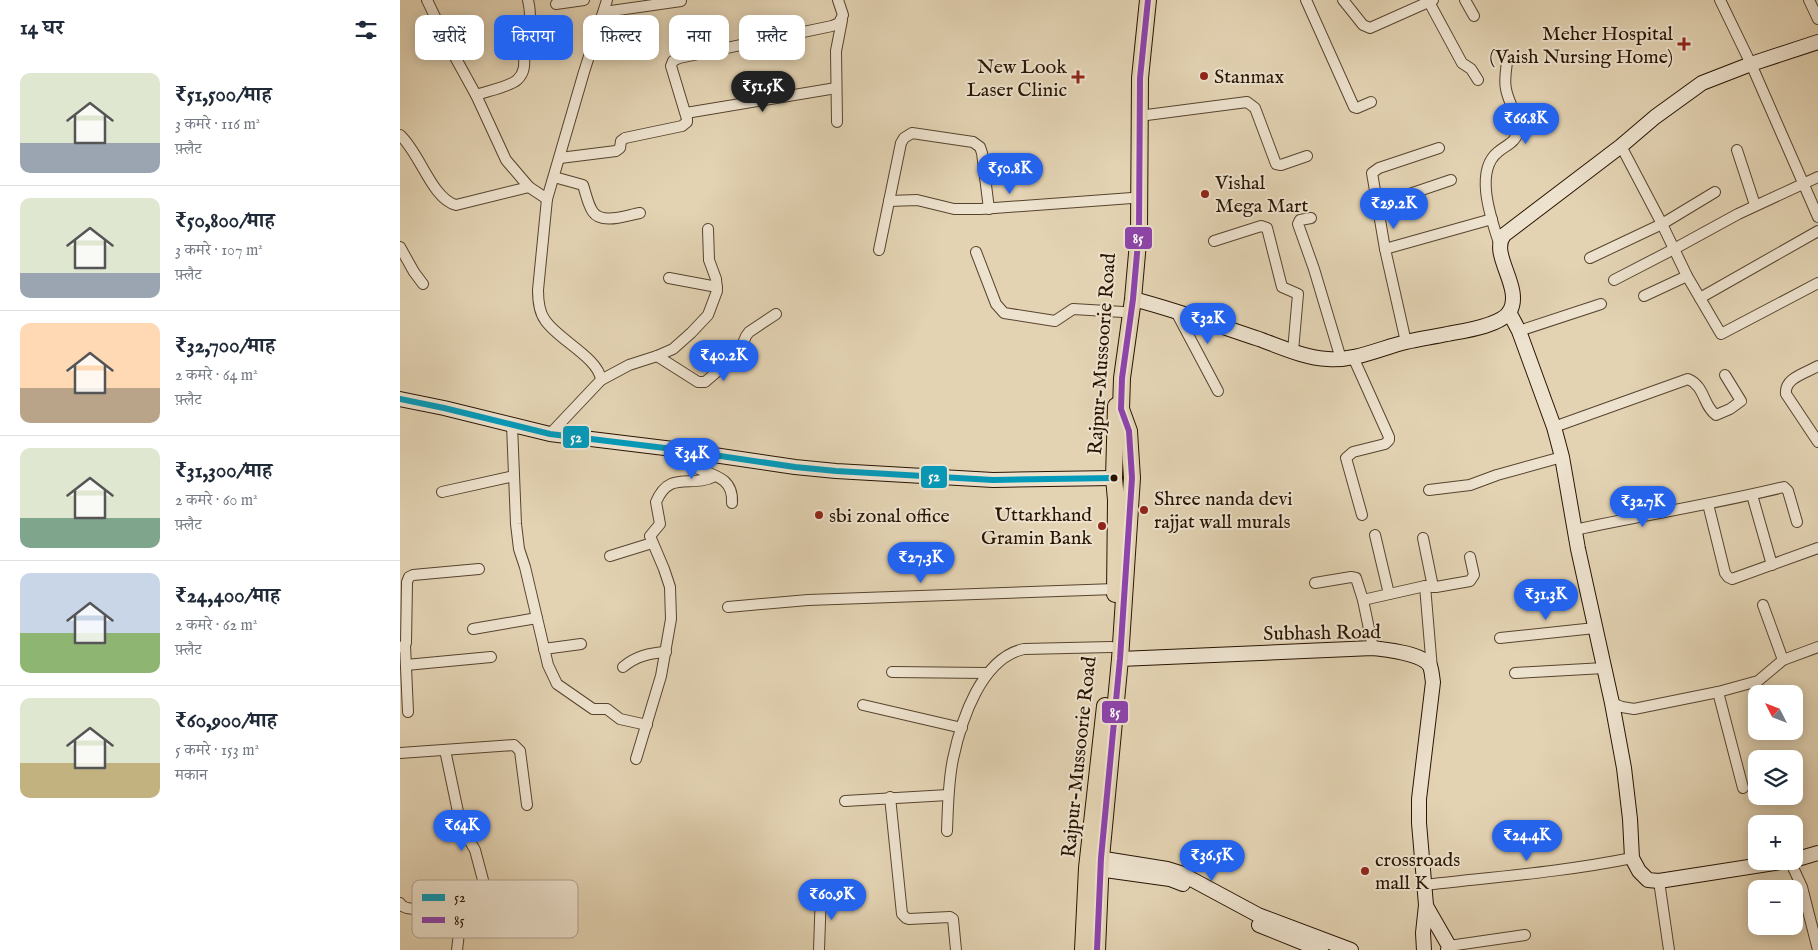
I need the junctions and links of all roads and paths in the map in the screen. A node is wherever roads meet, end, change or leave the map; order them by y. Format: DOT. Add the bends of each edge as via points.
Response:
graph roads {
  1 [pos="427,0"];
  2 [pos="528,0"];
  3 [pos="584,0"];
  4 [pos="608,0"];
  5 [pos="838,0"];
  6 [pos="1141,0"];
  7 [pos="1148,0"];
  8 [pos="1306,0"];
  9 [pos="1343,0"];
  10 [pos="1465,0"];
  11 [pos="1720,0"];
  12 [pos="1809,0"];
  13 [pos="681,1"];
  14 [pos="1431,1"];
  15 [pos="556,4"];
  16 [pos="604,12"];
  17 [pos="1474,16"];
  18 [pos="1818,19"];
  19 [pos="842,20"];
  20 [pos="1818,42"];
  21 [pos="1507,62"];
  22 [pos="1751,64"];
  23 [pos="1478,80"];
  24 [pos="836,88"];
  25 [pos="476,95"];
  26 [pos="1371,102"];
  27 [pos="686,113"];
  28 [pos="1139,116"];
  29 [pos="836,122"];
  30 [pos="400,135"];
  31 [pos="1621,146"];
  32 [pos="1438,148"];
  33 [pos="1737,150"];
  34 [pos="1307,156"];
  35 [pos="560,158"];
  36 [pos="554,177"];
  37 [pos="1818,177"];
  38 [pos="1451,180"];
  39 [pos="1802,184"];
  40 [pos="529,187"];
  41 [pos="1715,192"];
  42 [pos="1132,198"];
  43 [pos="547,199"];
  44 [pos="889,201"];
  45 [pos="1377,205"];
  46 [pos="1755,206"];
  47 [pos="989,209"];
  48 [pos="640,213"];
  49 [pos="1818,217"];
  50 [pos="1311,218"];
  51 [pos="1492,219"];
  52 [pos="1662,224"];
  53 [pos="708,229"];
  54 [pos="1818,231"];
  55 [pos="1214,241"];
  56 [pos="1499,243"];
  57 [pos="400,247"];
  58 [pos="1385,249"];
  59 [pos="880,250"];
  60 [pos="1674,250"];
  61 [pos="976,252"];
  62 [pos="1590,258"];
  63 [pos="1687,276"];
  64 [pos="668,278"];
  65 [pos="1614,280"];
  66 [pos="1818,283"];
  67 [pos="423,284"];
  68 [pos="717,287"];
  69 [pos="1644,296"];
  70 [pos="1700,298"];
  71 [pos="1602,304"];
  72 [pos="1128,306"];
  73 [pos="1175,310"];
  74 [pos="1509,312"];
  75 [pos="776,314"];
  76 [pos="1519,331"];
  77 [pos="1406,342"];
  78 [pos="1294,351"];
  79 [pos="657,356"];
  80 [pos="1347,358"];
  81 [pos="1818,366"];
  82 [pos="1726,374"];
  83 [pos="601,380"];
  84 [pos="1218,391"];
  85 [pos="400,399"];
  86 [pos="512,425"];
  87 [pos="1554,427"];
  88 [pos="550,434"];
  89 [pos="1818,442"];
  90 [pos="673,448"];
  91 [pos="1562,457"];
  92 [pos="514,476"];
  93 [pos="715,476"];
  94 [pos="1096,477"];
  95 [pos="1114,477"];
  96 [pos="1132,477"];
  97 [pos="1429,490"];
  98 [pos="442,492"];
  99 [pos="1752,495"];
  100 [pos="1116,500"];
  101 [pos="732,503"];
  102 [pos="1708,504"];
  103 [pos="1362,516"];
  104 [pos="1797,522"];
  105 [pos="1574,530"];
  106 [pos="1375,535"];
  107 [pos="652,538"];
  108 [pos="1424,538"];
  109 [pos="1818,548"];
  110 [pos="610,556"];
  111 [pos="1470,558"];
  112 [pos="1772,565"];
  113 [pos="479,569"];
  114 [pos="1315,584"];
  115 [pos="1429,586"];
  116 [pos="1115,590"];
  117 [pos="1389,594"];
  118 [pos="1363,600"];
  119 [pos="1763,605"];
  120 [pos="728,606"];
  121 [pos="537,618"];
  122 [pos="1595,628"];
  123 [pos="472,629"];
  124 [pos="1500,638"];
  125 [pos="581,644"];
  126 [pos="402,646"];
  127 [pos="1818,647"];
  128 [pos="1373,648"];
  129 [pos="544,649"];
  130 [pos="666,652"];
  131 [pos="1116,653"];
  132 [pos="491,657"];
  133 [pos="1783,660"];
  134 [pos="406,665"];
  135 [pos="623,667"];
  136 [pos="1604,668"];
  137 [pos="892,672"];
  138 [pos="1515,673"];
  139 [pos="987,674"];
  140 [pos="1432,674"];
  141 [pos="1718,692"];
  142 [pos="1612,703"];
  143 [pos="863,706"];
  144 [pos="408,712"];
  145 [pos="646,725"];
  146 [pos="962,728"];
  147 [pos="445,750"];
  148 [pos="400,753"];
  149 [pos="636,759"];
  150 [pos="1742,788"];
  151 [pos="948,795"];
  152 [pos="890,797"];
  153 [pos="845,801"];
  154 [pos="527,806"];
  155 [pos="947,831"];
  156 [pos="1818,853"];
  157 [pos="1803,857"];
  158 [pos="1632,858"];
  159 [pos="1094,863"];
  160 [pos="1748,867"];
  161 [pos="1794,870"];
  162 [pos="482,880"];
  163 [pos="1659,881"];
  164 [pos="1424,884"];
  165 [pos="821,891"];
  166 [pos="400,903"];
  167 [pos="1426,905"];
  168 [pos="412,909"];
  169 [pos="1525,935"];
  170 [pos="1448,948"];
  171 [pos="819,950"];
  172 [pos="956,950"];
  173 [pos="1083,950"];
  174 [pos="1097,950"];
  175 [pos="1321,950"];
  176 [pos="1351,950"];
  177 [pos="1424,950"];
  178 [pos="1669,950"];
  179 [pos="1818,950"];
  1 -- 25 [label="street"];
  2 -- 25 [label="street" via="531,14 522,74 516,81"];
  3 -- 15 [label="street"];
  4 -- 16 [label="street"];
  5 -- 19 [label="street"];
  6 -- 42 [label="main road, Rajpur-Mussoorie Road" via="1130,102"];
  7 -- 28 [label="main road, Rajpur-Mussoorie Road"];
  8 -- 26 [label="street" via="1354,107"];
  9 -- 14 [label="street" via="1370,28"];
  10 -- 17 [label="street"];
  11 -- 22 [label="street"];
  12 -- 18 [label="street"];
  13 -- 16 [label="street"];
  14 -- 23 [label="street" via="1462,63"];
  16 -- 35 [label="street"];
  19 -- 24 [label="street" via="836,51"];
  19 -- 27 [label="street" via="832,26 675,60 671,66"];
  20 -- 22 [label="street"];
  21 -- 51 [label="street" via="1506,90 1518,129 1514,141 1486,166"];
  22 -- 31 [label="street" via="1702,83 1654,117"];
  22 -- 39 [label="street"];
  24 -- 27 [label="street"];
  24 -- 29 [label="street"];
  25 -- 40 [label="street" via="506,160"];
  27 -- 35 [label="street" via="687,122 682,126 625,138 618,150"];
  28 -- 34 [label="street" via="1247,102 1255,108 1276,164"];
  28 -- 72 [label="main road, Rajpur-Mussoorie Road" via="1139,231"];
  30 -- 40 [label="street" via="420,161 439,195 450,204"];
  31 -- 52 [label="street"];
  31 -- 56 [label="street" via="1504,235"];
  32 -- 45 [label="street" via="1375,170 1372,176"];
  33 -- 46 [label="street"];
  35 -- 36 [label="street"];
  36 -- 43 [label="street"];
  36 -- 48 [label="street" via="583,185 597,216 608,219"];
  37 -- 39 [label="street"];
  38 -- 45 [label="street"];
  39 -- 46 [label="street"];
  39 -- 49 [label="street"];
  40 -- 43 [label="street"];
  41 -- 52 [label="street"];
  42 -- 47 [label="street"];
  42 -- 72 [label="main road, Rajpur-Mussoorie Road"];
  43 -- 83 [label="street" via="538,290 541,312 550,327 593,364"];
  44 -- 47 [label="street" via="917,200 954,209"];
  44 -- 47 [label="street" via="901,143 912,133 977,144 982,152"];
  44 -- 59 [label="street"];
  45 -- 58 [label="street"];
  46 -- 60 [label="street"];
  50 -- 80 [label="street" via="1300,220 1298,224"];
  51 -- 56 [label="street"];
  51 -- 58 [label="street"];
  52 -- 60 [label="street"];
  52 -- 62 [label="street"];
  53 -- 68 [label="street" via="709,260"];
  54 -- 70 [label="street"];
  55 -- 78 [label="street" via="1261,226 1267,228 1282,287 1298,294"];
  56 -- 74 [label="street" via="1512,289"];
  57 -- 67 [label="street"];
  58 -- 77 [label="street"];
  60 -- 63 [label="street"];
  60 -- 65 [label="street"];
  61 -- 72 [label="street" via="996,304 1004,313 1055,320 1073,309"];
  63 -- 69 [label="street"];
  63 -- 70 [label="street"];
  64 -- 68 [label="street"];
  66 -- 70 [label="street" via="1721,334"];
  68 -- 79 [label="street" via="715,300 703,321 680,343"];
  71 -- 76 [label="street"];
  72 -- 73 [label="street"];
  72 -- 95 [label="main road, Rajpur-Mussoorie Road" via="1117,385"];
  72 -- 96 [label="main road, Rajpur-Mussoorie Road" via="1121,410 1129,431"];
  73 -- 78 [label="street"];
  73 -- 84 [label="street"];
  74 -- 76 [label="street"];
  74 -- 77 [label="street" via="1476,328"];
  75 -- 79 [label="street" via="750,332 739,353 705,382 698,382"];
  76 -- 87 [label="street"];
  77 -- 80 [label="street"];
  78 -- 80 [label="street" via="1328,359"];
  79 -- 83 [label="street" via="629,365"];
  80 -- 103 [label="street" via="1389,437 1385,444 1353,452 1346,458"];
  81 -- 89 [label="street" via="1785,387 1786,394"];
  82 -- 87 [label="street" via="1741,401 1716,415 1695,382 1688,379"];
  83 -- 88 [label="street"];
  85 -- 86 [label="street"];
  86 -- 88 [label="street"];
  86 -- 92 [label="street"];
  87 -- 91 [label="street"];
  88 -- 90 [label="street"];
  90 -- 93 [label="street" via="687,463"];
  90 -- 94 [label="street" via="836,471 994,480"];
  91 -- 97 [label="street" via="1470,485"];
  91 -- 105 [label="street"];
  92 -- 98 [label="street"];
  92 -- 121 [label="street" via="519,549"];
  93 -- 101 [label="street" via="730,485"];
  93 -- 107 [label="street" via="705,481 680,480 666,486 656,502 660,521"];
  94 -- 95 [label="street"];
  94 -- 100 [label="street"];
  95 -- 96 [label="main road" via="1121,488 1127,488"];
  95 -- 100 [label="main road, Rajpur-Mussoorie Road"];
  96 -- 131 [label="main road, Rajpur-Mussoorie Road"];
  99 -- 102 [label="street"];
  99 -- 104 [label="street" via="1786,488"];
  99 -- 112 [label="street"];
  100 -- 116 [label="main road, Rajpur-Mussoorie Road"];
  102 -- 105 [label="street"];
  102 -- 112 [label="street" via="1728,577"];
  105 -- 122 [label="street"];
  106 -- 117 [label="street"];
  107 -- 110 [label="street"];
  107 -- 130 [label="street" via="671,594"];
  108 -- 115 [label="street"];
  109 -- 112 [label="street"];
  111 -- 115 [label="street" via="1474,575 1470,581"];
  113 -- 126 [label="street" via="409,577"];
  114 -- 118 [label="street" via="1354,577"];
  115 -- 117 [label="street"];
  115 -- 140 [label="street"];
  116 -- 120 [label="street" via="808,600"];
  116 -- 131 [label="main road, Rajpur-Mussoorie Road"];
  117 -- 118 [label="street"];
  118 -- 128 [label="street"];
  119 -- 133 [label="street"];
  121 -- 123 [label="street"];
  121 -- 129 [label="street"];
  122 -- 124 [label="street"];
  122 -- 136 [label="street"];
  125 -- 129 [label="street"];
  126 -- 134 [label="street"];
  127 -- 133 [label="street"];
  128 -- 131 [label="street, Subhash Road"];
  128 -- 140 [label="street, Subhash Road" via="1422,659 1429,664"];
  129 -- 145 [label="street" via="557,684 593,708 607,709 620,719"];
  130 -- 135 [label="street" via="638,657"];
  130 -- 145 [label="street"];
  131 -- 139 [label="street" via="1024,649 1005,656"];
  131 -- 159 [label="main road, Rajpur-Mussoorie Road"];
  132 -- 134 [label="street"];
  133 -- 141 [label="street" via="1758,681"];
  134 -- 144 [label="street"];
  136 -- 138 [label="street"];
  136 -- 142 [label="street"];
  137 -- 139 [label="street"];
  139 -- 146 [label="street"];
  140 -- 164 [label="street" via="1419,799"];
  141 -- 142 [label="street" via="1634,709"];
  141 -- 150 [label="street"];
  142 -- 158 [label="street" via="1624,768"];
  143 -- 146 [label="street"];
  145 -- 149 [label="street"];
  146 -- 151 [label="street" via="953,758"];
  147 -- 148 [label="street"];
  147 -- 154 [label="street" via="516,746 520,751"];
  147 -- 162 [label="street" via="460,822 476,850"];
  151 -- 152 [label="street"];
  151 -- 155 [label="street"];
  152 -- 153 [label="street"];
  152 -- 172 [label="street" via="902,914 909,919 953,918"];
  156 -- 157 [label="street"];
  158 -- 163 [label="street" via="1648,880"];
  158 -- 164 [label="street" via="1587,867"];
  159 -- 173 [label="main road, Rajpur-Mussoorie Road"];
  159 -- 174 [label="main road, Rajpur-Mussoorie Road"];
  159 -- 175 [label="street" via="1170,879 1261,925"];
  159 -- 176 [label="street" via="1158,867 1180,873 1258,915"];
  160 -- 163 [label="street"];
  161 -- 179 [label="street" via="1802,887"];
  163 -- 178 [label="street"];
  164 -- 167 [label="street"];
  165 -- 171 [label="street"];
  166 -- 168 [label="street"];
  167 -- 170 [label="street"];
  167 -- 177 [label="street"];
  169 -- 170 [label="street"];
}
